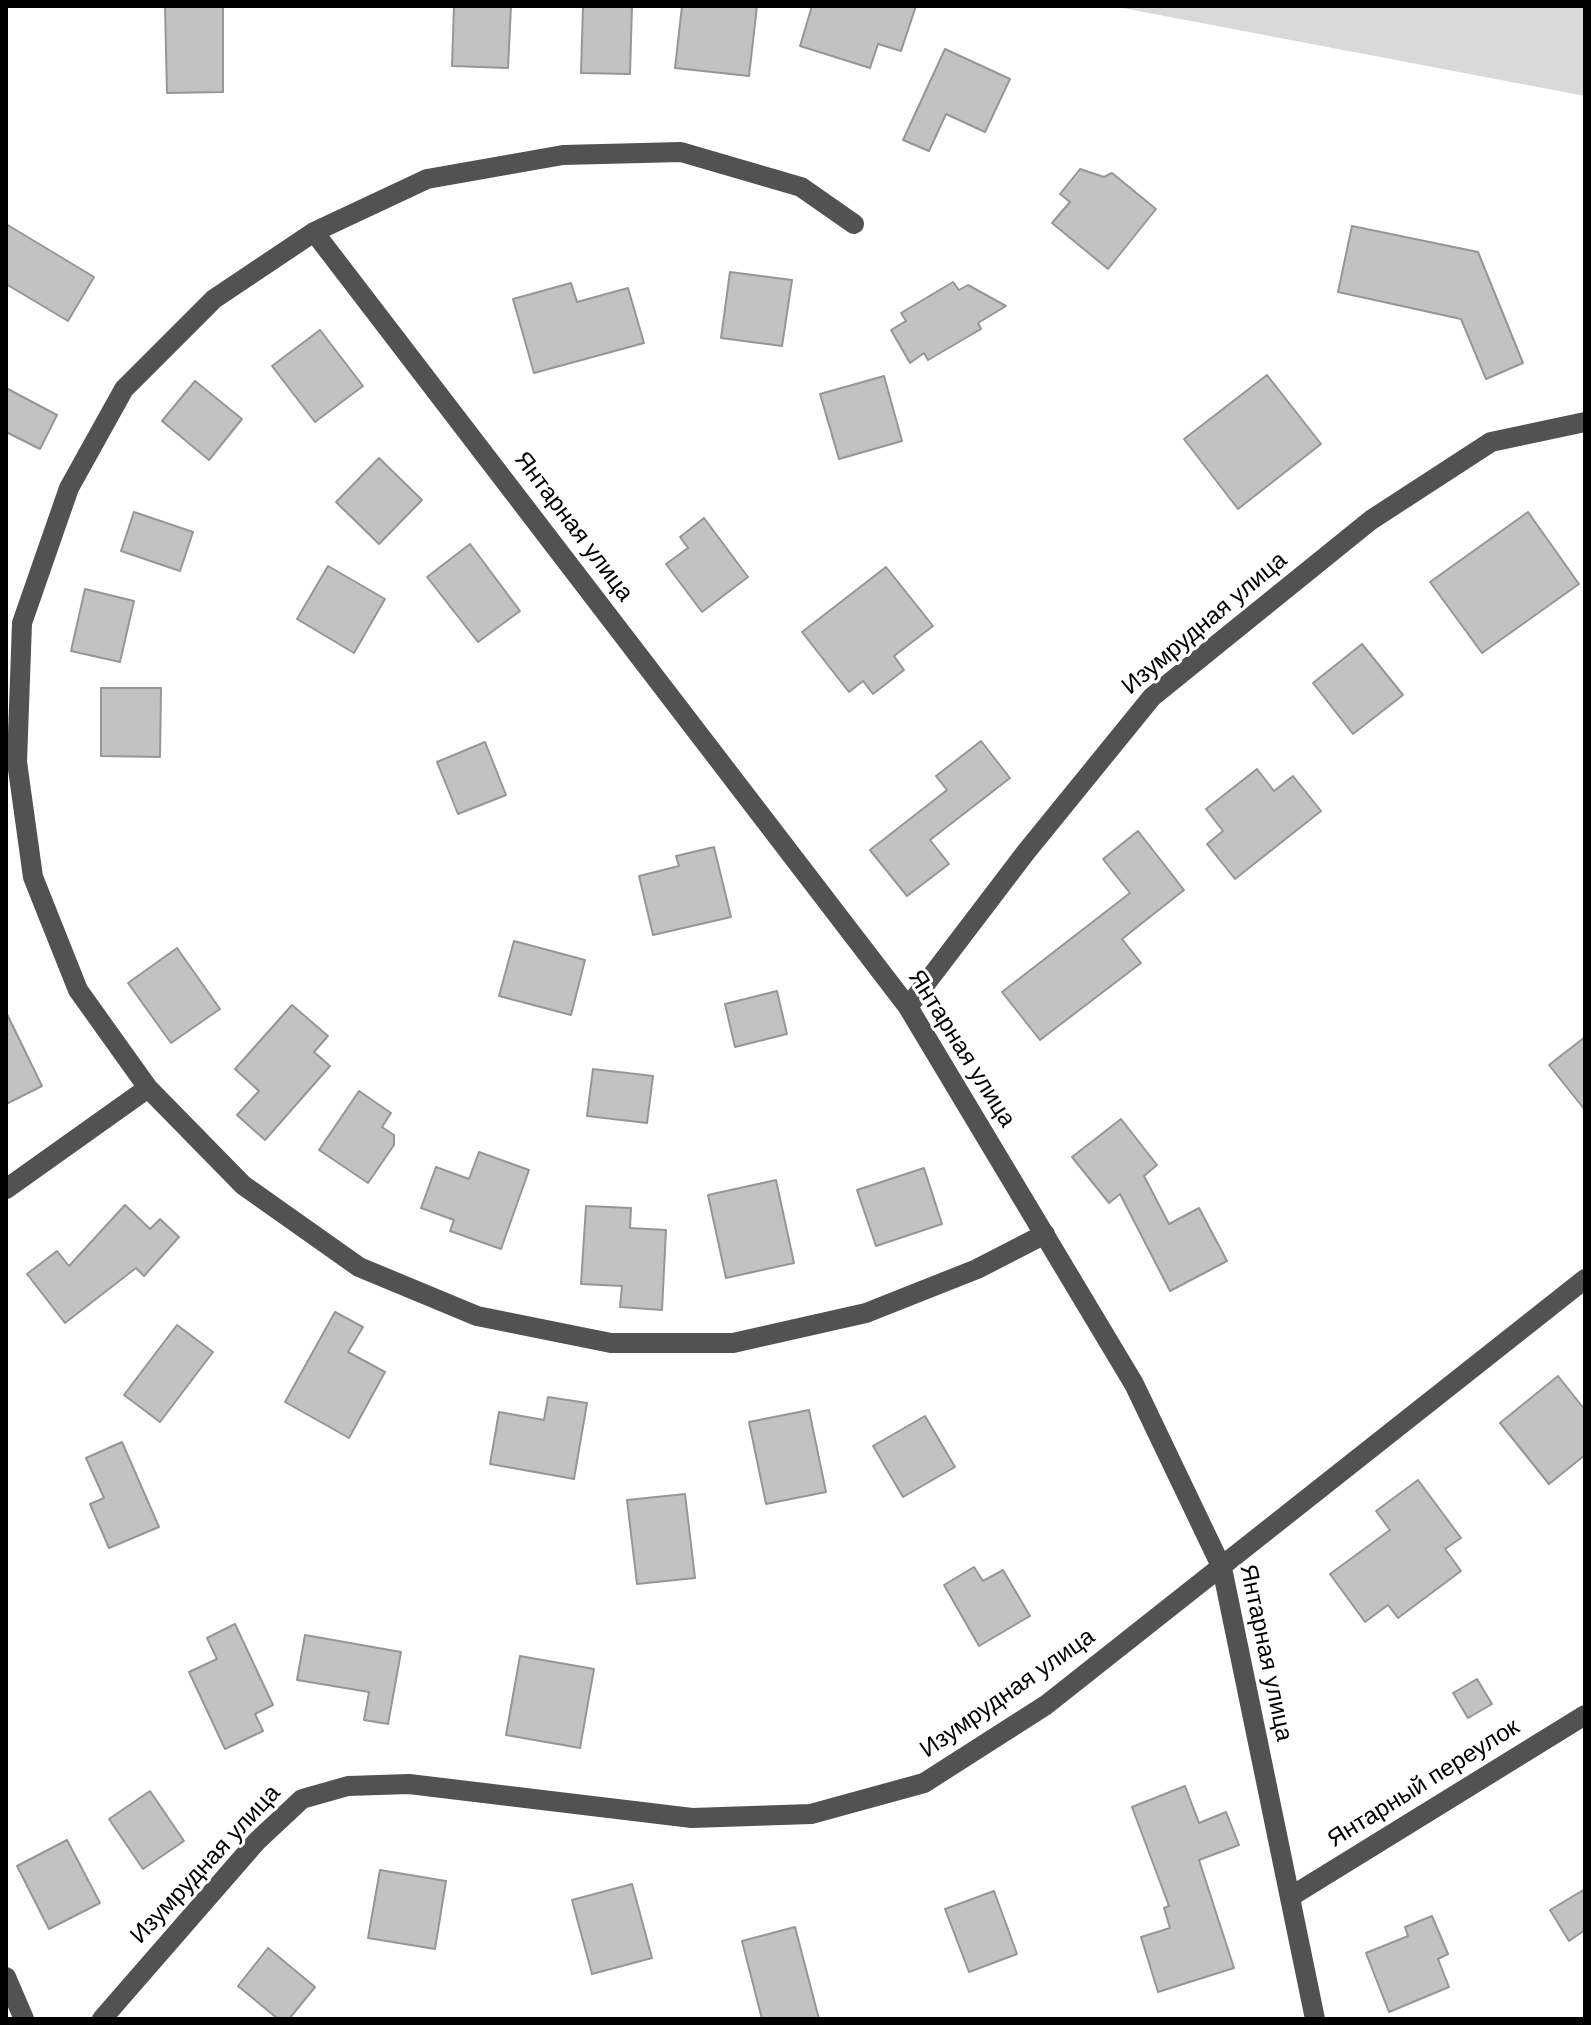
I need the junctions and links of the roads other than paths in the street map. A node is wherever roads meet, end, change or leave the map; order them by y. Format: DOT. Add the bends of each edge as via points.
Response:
graph roads {
  1 [pos="854,224"];
  2 [pos="314,232"];
  3 [pos="1585,422"];
  4 [pos="908,1007"];
  5 [pos="148,1088"];
  6 [pos="6,1189"];
  7 [pos="1045,1234"];
  8 [pos="1585,1279"];
  9 [pos="1222,1568"];
  10 [pos="1585,1715"];
  11 [pos="1290,1897"];
  12 [pos="6,1977"];
  13 [pos="24,2019"];
  14 [pos="102,2019"];
  15 [pos="1315,2019"];
  1 -- 2 [label="street" via="801,187 681,152 563,155 427,179"];
  2 -- 4 [label="street, Янтарная улица"];
  2 -- 5 [label="street" via="214,299 124,389 69,488 22,623 17,762 33,877 78,990"];
  3 -- 4 [label="street, Изумрудная улица" via="1491,442 1371,520 1152,697"];
  4 -- 7 [label="street, Янтарная улица"];
  5 -- 6 [label="street"];
  5 -- 7 [label="street" via="243,1185 359,1267 477,1316 611,1343 733,1343 866,1313 977,1269"];
  7 -- 9 [label="street, Янтарная улица" via="1134,1384"];
  8 -- 9 [label="street, Изумрудная улица"];
  9 -- 11 [label="street, Янтарная улица"];
  9 -- 14 [label="street, Изумрудная улица" via="1046,1705 924,1783 811,1814 692,1818 409,1784 348,1786 302,1799 257,1841"];
  10 -- 11 [label="street, Янтарный переулок"];
  11 -- 15 [label="street, Янтарная улица"];
  12 -- 13 [label="street"];
}
